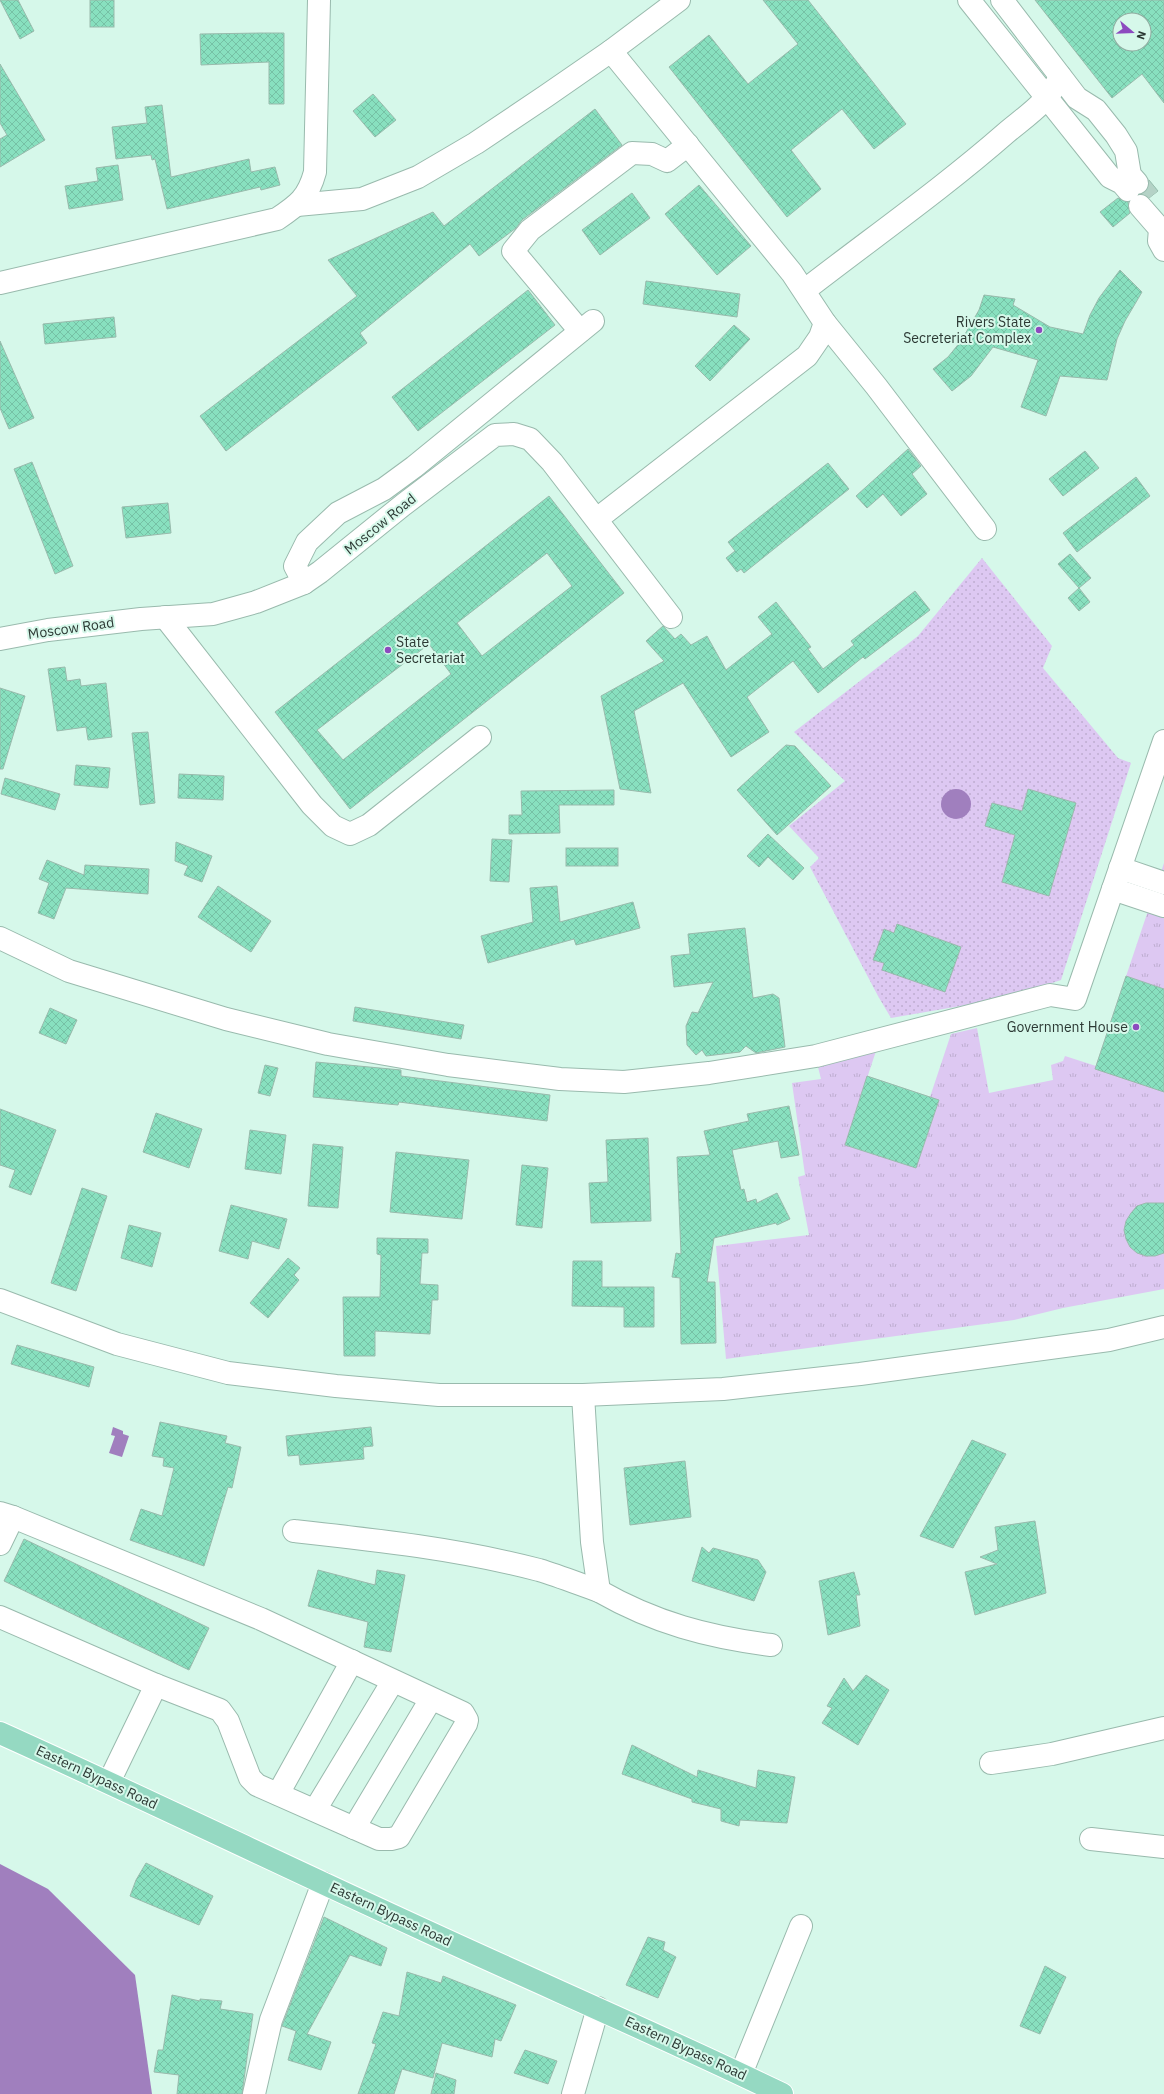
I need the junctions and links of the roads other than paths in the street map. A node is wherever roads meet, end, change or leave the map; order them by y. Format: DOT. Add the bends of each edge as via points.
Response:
graph roads {
  1 [pos="319,0"];
  2 [pos="679,0"];
  3 [pos="970,0"];
  4 [pos="1002,0"];
  5 [pos="611,51"];
  6 [pos="1060,76"];
  7 [pos="1046,99"];
  8 [pos="688,145"];
  9 [pos="1138,194"];
  10 [pos="298,205"];
  11 [pos="1164,217"];
  12 [pos="1164,250"];
  13 [pos="0,283"];
  14 [pos="805,290"];
  15 [pos="826,323"];
  16 [pos="597,519"];
  17 [pos="985,530"];
  18 [pos="304,583"];
  19 [pos="165,617"];
  20 [pos="671,617"];
  21 [pos="0,639"];
  22 [pos="480,737"];
  23 [pos="1164,741"];
  24 [pos="1120,868"];
  25 [pos="1164,883"];
  26 [pos="1113,889"];
  27 [pos="1164,906"];
  28 [pos="0,938"];
  29 [pos="0,1300"];
  30 [pos="1164,1327"];
  31 [pos="583,1395"];
  32 [pos="6,1515"];
  33 [pos="294,1531"];
  34 [pos="0,1544"];
  35 [pos="599,1591"];
  36 [pos="0,1617"];
  37 [pos="771,1645"];
  38 [pos="352,1662"];
  39 [pos="393,1681"];
  40 [pos="156,1685"];
  41 [pos="431,1698"];
  42 [pos="1164,1728"];
  43 [pos="0,1733"];
  44 [pos="991,1762"];
  45 [pos="109,1782"];
  46 [pos="278,1794"];
  47 [pos="314,1810"];
  48 [pos="354,1828"];
  49 [pos="1091,1839"];
  50 [pos="1164,1847"];
  51 [pos="323,1883"];
  52 [pos="801,1926"];
  53 [pos="598,2008"];
  54 [pos="741,2074"];
  55 [pos="254,2094"];
  56 [pos="573,2094"];
  57 [pos="782,2094"];
  1 -- 10 [label="street" via="315,172 310,189"];
  2 -- 5 [label="street"];
  3 -- 7 [label="street"];
  4 -- 6 [label="street"];
  5 -- 8 [label="street"];
  5 -- 10 [label="street" via="476,143 418,177 362,199"];
  6 -- 7 [label="street"];
  6 -- 9 [label="street" via="1077,98 1096,110 1116,135 1126,151 1130,175"];
  7 -- 9 [label="street" via="1110,177"];
  7 -- 14 [label="street" via="968,166"];
  8 -- 14 [label="street"];
  8 -- 18 [label="street" via="667,161 652,154 632,153 530,230 513,251 587,326 414,467 384,489 338,513 307,542 295,566"];
  9 -- 11 [label="street"];
  9 -- 12 [label="street" via="1160,229 1159,241"];
  10 -- 13 [label="street" via="276,219"];
  14 -- 15 [label="street"];
  15 -- 16 [label="street" via="807,356"];
  15 -- 17 [label="street"];
  16 -- 18 [label="street, Moscow Road" via="552,462 530,440 514,434 495,436"];
  16 -- 20 [label="street, Moscow Road"];
  18 -- 19 [label="street, Moscow Road" via="256,602 213,614"];
  19 -- 21 [label="street, Moscow Road" via="48,630"];
  19 -- 22 [label="street" via="312,805 333,826 350,834 370,825"];
  23 -- 24 [label="street"];
  24 -- 25 [label="street"];
  24 -- 26 [label="street"];
  26 -- 27 [label="street"];
  26 -- 28 [label="street" via="1075,999 1050,995 816,1056 709,1073 624,1082 560,1078 448,1065 328,1044 226,1019 118,987 69,971"];
  29 -- 31 [label="street" via="117,1344 228,1373 439,1395"];
  30 -- 31 [label="street" via="1109,1340 860,1374 723,1389"];
  31 -- 35 [label="street" via="592,1542"];
  32 -- 34 [label="street"];
  32 -- 38 [label="street" via="261,1619"];
  33 -- 35 [label="street" via="365,1539 507,1563 541,1571"];
  35 -- 37 [label="street" via="658,1620 724,1639"];
  36 -- 40 [label="street"];
  38 -- 39 [label="street"];
  38 -- 46 [label="street"];
  39 -- 41 [label="street"];
  39 -- 47 [label="street"];
  40 -- 45 [label="street"];
  40 -- 46 [label="street" via="220,1710 228,1721 250,1778 257,1785"];
  41 -- 48 [label="street"];
  41 -- 48 [label="street" via="462,1713 467,1720 466,1724 398,1837 379,1839"];
  42 -- 44 [label="street" via="1052,1754"];
  43 -- 45 [label="main road, Eastern Bypass Road"];
  45 -- 51 [label="main road, Eastern Bypass Road"];
  46 -- 47 [label="street"];
  47 -- 48 [label="street"];
  49 -- 50 [label="street"];
  51 -- 53 [label="main road, Eastern Bypass Road"];
  51 -- 55 [label="street" via="271,2020"];
  52 -- 54 [label="street"];
  53 -- 54 [label="main road, Eastern Bypass Road"];
  53 -- 56 [label="street"];
  54 -- 57 [label="main road, Eastern Bypass Road"];
}
